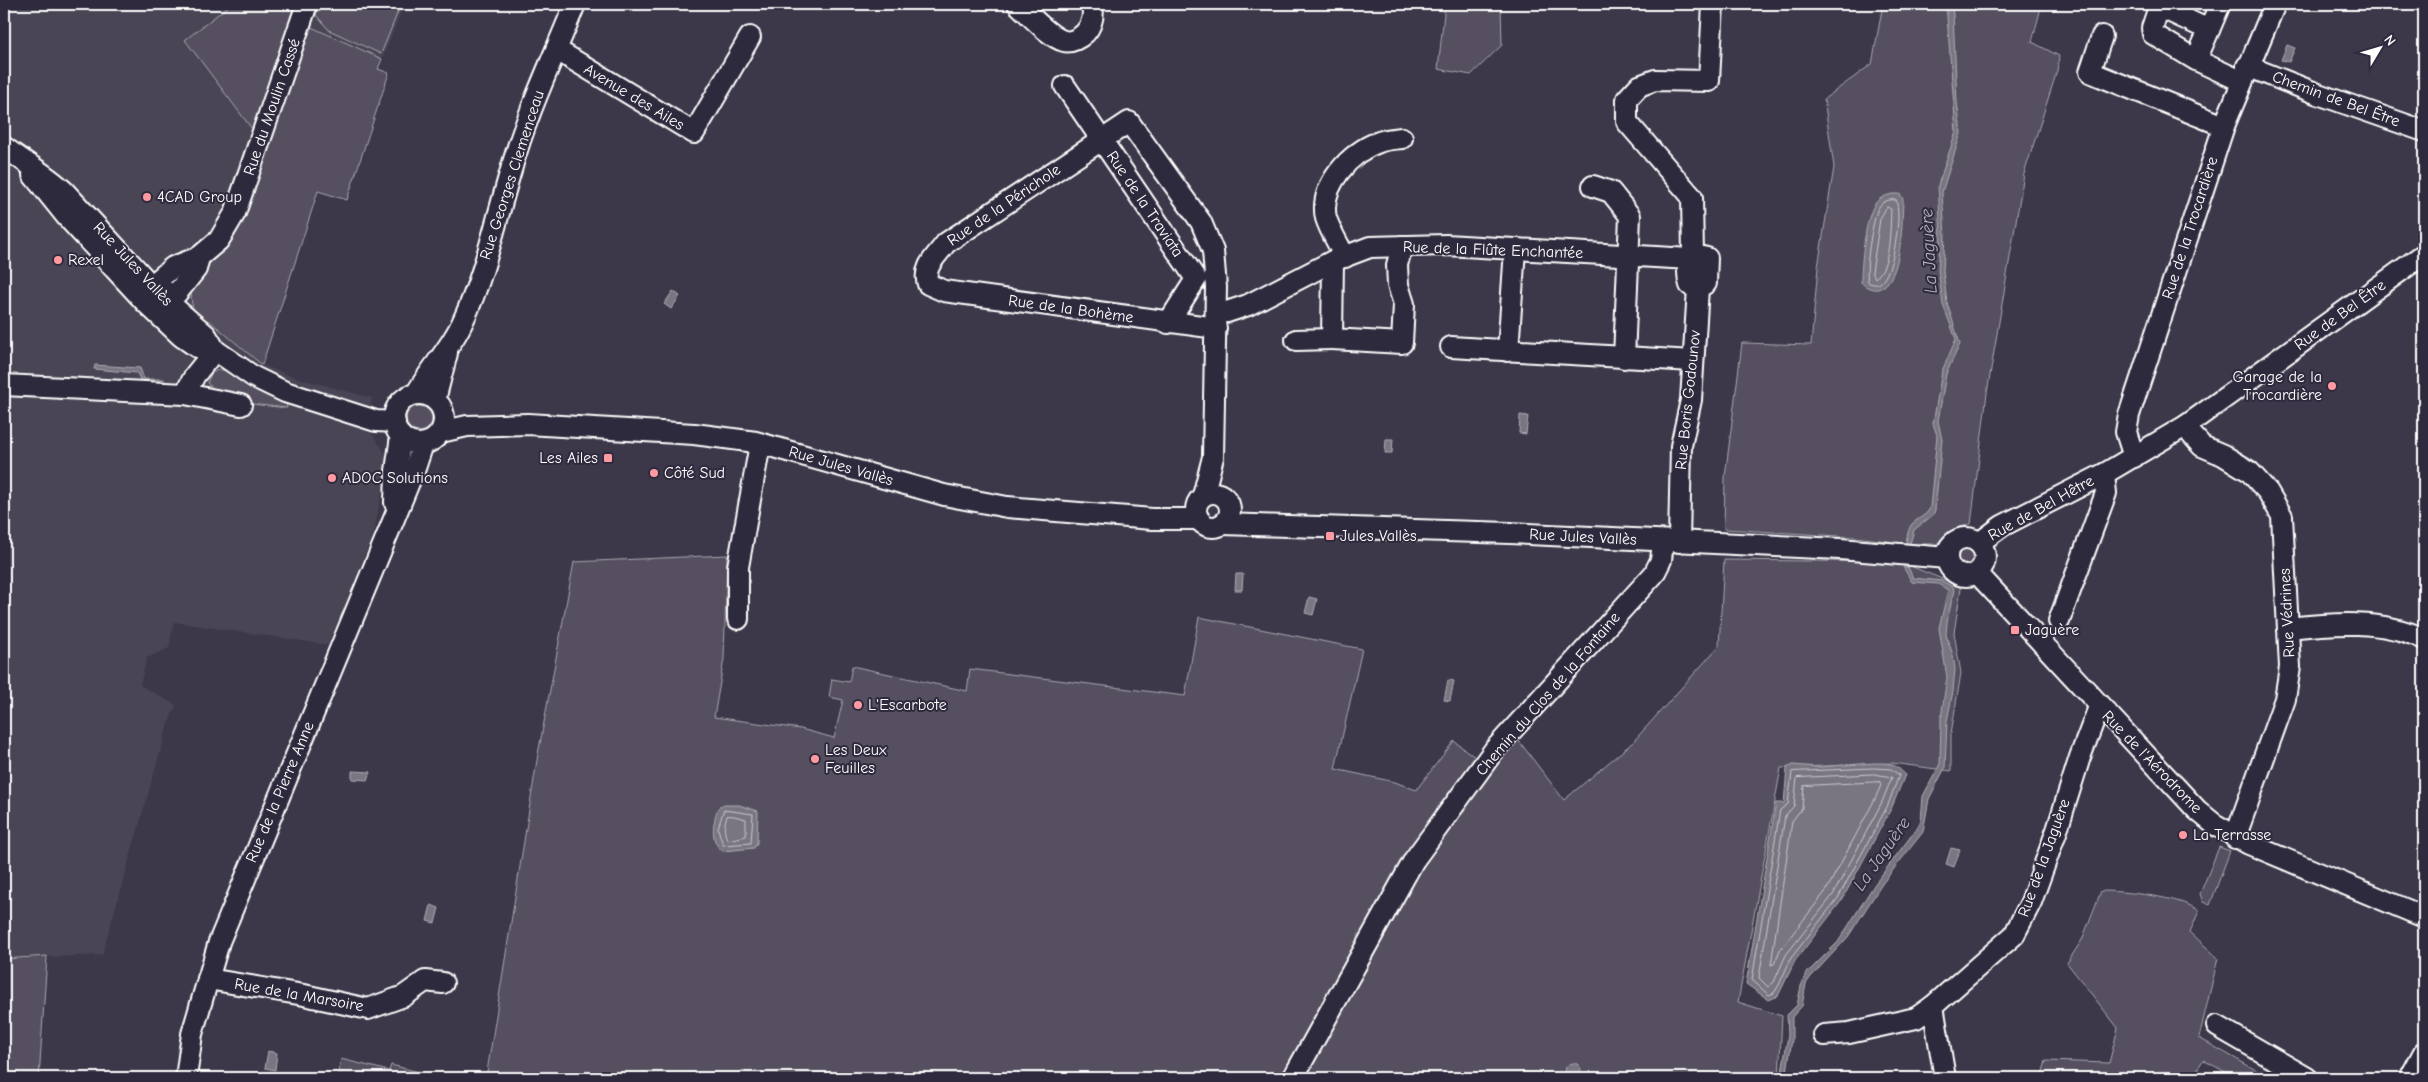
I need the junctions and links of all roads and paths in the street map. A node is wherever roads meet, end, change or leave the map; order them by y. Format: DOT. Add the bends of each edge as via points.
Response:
graph roads {
  1 [pos="307,4"];
  2 [pos="575,4"];
  3 [pos="1018,4"];
  4 [pos="1092,4"];
  5 [pos="1712,4"];
  6 [pos="2220,4"];
  7 [pos="2275,4"];
  8 [pos="2209,30"];
  9 [pos="2102,36"];
  10 [pos="750,37"];
  11 [pos="557,50"];
  12 [pos="2196,60"];
  13 [pos="2244,73"];
  14 [pos="1065,86"];
  15 [pos="2224,126"];
  16 [pos="2424,130"];
  17 [pos="1402,138"];
  18 [pos="1101,140"];
  19 [pos="4,148"];
  20 [pos="1593,186"];
  21 [pos="1402,246"];
  22 [pos="1515,249"];
  23 [pos="2424,254"];
  24 [pos="1629,257"];
  25 [pos="1691,257"];
  26 [pos="1339,259"];
  27 [pos="928,284"];
  28 [pos="154,293"];
  29 [pos="1216,320"];
  30 [pos="1168,323"];
  31 [pos="1332,339"];
  32 [pos="1296,340"];
  33 [pos="1451,347"];
  34 [pos="215,350"];
  35 [pos="1508,351"];
  36 [pos="1624,358"];
  37 [pos="1693,361"];
  38 [pos="4,385"];
  39 [pos="185,394"];
  40 [pos="431,401"];
  41 [pos="241,405"];
  42 [pos="398,422"];
  43 [pos="528,424"];
  44 [pos="2187,425"];
  45 [pos="441,432"];
  46 [pos="423,444"];
  47 [pos="760,444"];
  48 [pos="1212,457"];
  49 [pos="2134,457"];
  50 [pos="2104,474"];
  51 [pos="1225,499"];
  52 [pos="1200,506"];
  53 [pos="395,512"];
  54 [pos="1222,524"];
  55 [pos="1265,525"];
  56 [pos="1671,542"];
  57 [pos="1979,543"];
  58 [pos="1947,558"];
  59 [pos="1977,573"];
  60 [pos="738,619"];
  61 [pos="2059,621"];
  62 [pos="2288,628"];
  63 [pos="2424,640"];
  64 [pos="2099,707"];
  65 [pos="2236,838"];
  66 [pos="2424,917"];
  67 [pos="208,979"];
  68 [pos="443,983"];
  69 [pos="1933,1006"];
  70 [pos="2217,1026"];
  71 [pos="1824,1035"];
  72 [pos="2424,1052"];
  73 [pos="186,1078"];
  74 [pos="1293,1078"];
  75 [pos="1945,1078"];
  76 [pos="2307,1078"];
  77 [pos="2410,1078"];
  1 -- 28 [label="street, Rue du Moulin Cassé" via="235,213 218,240 199,257 196,269 177,293"];
  2 -- 11 [label="street, Rue Georges Clemenceau"];
  3 -- 4 [label="street" via="1063,41 1074,41 1092,23"];
  5 -- 25 [label="street" via="1709,81 1655,80 1640,86 1627,99 1627,122 1692,197"];
  6 -- 8 [label="street"];
  7 -- 13 [label="street, Rue de la Trocardière"];
  8 -- 12 [label="street"];
  8 -- 12 [label="street, Chemin de Bel Être" via="2164,9 2158,10 2153,34"];
  9 -- 15 [label="street" via="2090,72"];
  10 -- 11 [label="street, Avenue des Ailes" via="694,133"];
  11 -- 40 [label="street, Rue Georges Clemenceau" via="531,109 489,249"];
  12 -- 13 [label="street, Chemin de Bel Être"];
  13 -- 15 [label="street, Rue de la Trocardière"];
  13 -- 16 [label="street, Chemin de Bel Être"];
  14 -- 18 [label="street, Rue de la Traviata"];
  15 -- 49 [label="street, Rue de la Trocardière" via="2127,420 2126,432"];
  17 -- 26 [label="street" via="1379,142 1354,155 1338,173 1328,194 1326,218"];
  18 -- 27 [label="street, Rue de la Périchole" via="946,243 928,266"];
  18 -- 29 [label="street, Rue de la Périchole" via="1128,122 1201,222 1213,251"];
  18 -- 30 [label="street, Rue de la Traviata" via="1196,280"];
  19 -- 28 [label="street, Rue Jules Vallès" via="25,164 66,216"];
  20 -- 24 [label="street" via="1612,192 1630,216"];
  21 -- 22 [label="street, Rue de la Flûte Enchantée"];
  21 -- 26 [label="street, Rue de la Flûte Enchantée" via="1370,247"];
  21 -- 31 [label="street" via="1397,265 1398,286 1404,304 1402,343"];
  22 -- 24 [label="street, Rue de la Flûte Enchantée"];
  22 -- 35 [label="street"];
  23 -- 44 [label="street, Rue de Bel Être"];
  24 -- 25 [label="street, Rue de la Flûte Enchantée"];
  24 -- 36 [label="street"];
  25 -- 37 [label="street, Rue Boris Godounov" via="1688,278 1690,284 1698,288"];
  26 -- 29 [label="street, Rue de la Flûte Enchantée"];
  26 -- 31 [label="street"];
  27 -- 30 [label="street, Rue de la Bohème" via="944,291"];
  28 -- 34 [label="street, Rue Jules Vallès" via="189,341"];
  29 -- 30 [label="street, Rue de la Bohème"];
  29 -- 48 [label="street"];
  31 -- 32 [label="street"];
  33 -- 35 [label="street"];
  34 -- 39 [label="street"];
  34 -- 42 [label="street, Rue Jules Vallès" via="254,377 285,392 376,421"];
  35 -- 36 [label="street"];
  36 -- 37 [label="street"];
  37 -- 56 [label="street, Rue Boris Godounov"];
  38 -- 39 [label="street"];
  39 -- 41 [label="street"];
  40 -- 42 [label="street" via="403,400"];
  40 -- 43 [label="street, Rue Jules Vallès"];
  40 -- 45 [label="street" via="444,416"];
  42 -- 46 [label="street" via="408,441"];
  42 -- 53 [label="street, Rue de la Pierre Anne"];
  43 -- 45 [label="street, Rue Jules Vallès" via="467,426"];
  43 -- 47 [label="street, Rue Jules Vallès" via="694,434"];
  44 -- 49 [label="street, Rue de Bel Être"];
  44 -- 62 [label="street, Rue Védrines" via="2202,446 2249,471 2268,492 2282,516"];
  45 -- 46 [label="street"];
  46 -- 53 [label="street, Rue de la Pierre Anne"];
  47 -- 52 [label="street, Rue Jules Vallès" via="944,495 1007,507 1152,519"];
  47 -- 60 [label="street" via="738,567"];
  48 -- 51 [label="street"];
  48 -- 52 [label="street"];
  49 -- 50 [label="street, Rue de Bel Être"];
  50 -- 57 [label="street, Rue de Bel Hêtre" via="2002,526"];
  50 -- 61 [label="street" via="2106,493"];
  51 -- 52 [label="street" via="1213,493"];
  51 -- 54 [label="street" via="1230,510"];
  51 -- 55 [label="street"];
  52 -- 54 [label="street" via="1209,526"];
  53 -- 67 [label="street, Rue de la Pierre Anne" via="246,874"];
  54 -- 55 [label="street, Rue Jules Vallès"];
  55 -- 56 [label="street, Rue Jules Vallès" via="1449,530"];
  56 -- 58 [label="street, Rue Jules Vallès"];
  56 -- 74 [label="street, Chemin du Clos de la Fontaine" via="1654,574 1495,749 1414,860"];
  57 -- 58 [label="street" via="1961,538 1951,546"];
  57 -- 59 [label="street" via="1986,558"];
  58 -- 59 [label="street" via="1955,573 1966,576"];
  59 -- 64 [label="street, Rue de l'Aérodrome"];
  62 -- 63 [label="street" via="2378,624 2412,633"];
  62 -- 65 [label="street, Rue Védrines" via="2290,666 2285,699"];
  64 -- 65 [label="street, Rue de l'Aérodrome" via="2201,814"];
  64 -- 69 [label="street, Rue de la Jaguère" via="2031,902 2014,935"];
  65 -- 66 [label="street, Rue de l'Aérodrome"];
  67 -- 68 [label="street, Rue de la Marsoire" via="368,1009 404,996 425,981"];
  67 -- 73 [label="street, Rue de la Pierre Anne" via="192,1034"];
  69 -- 71 [label="street, Rue de la Jaguère" via="1916,1018 1849,1033"];
  69 -- 75 [label="street"];
  70 -- 76 [label="street"];
  72 -- 77 [label="street"];
}
